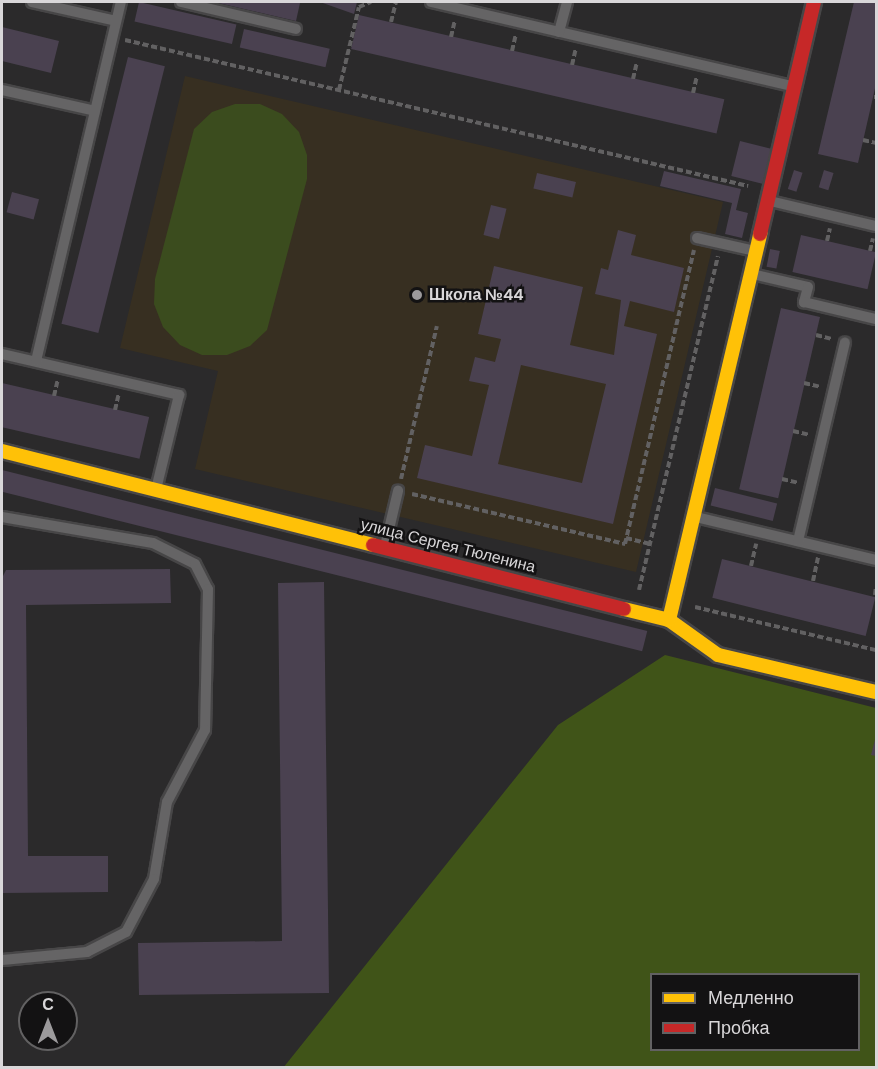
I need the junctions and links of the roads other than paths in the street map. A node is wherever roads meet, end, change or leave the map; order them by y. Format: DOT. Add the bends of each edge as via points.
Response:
graph roads {
  1 [pos="32,2"];
  2 [pos="121,2"];
  3 [pos="181,2"];
  4 [pos="431,2"];
  5 [pos="567,2"];
  6 [pos="814,2"];
  7 [pos="116,21"];
  8 [pos="296,29"];
  9 [pos="559,32"];
  10 [pos="794,87"];
  11 [pos="2,90"];
  12 [pos="95,111"];
  13 [pos="768,196"];
  14 [pos="876,224"];
  15 [pos="697,238"];
  16 [pos="755,252"];
  17 [pos="750,274"];
  18 [pos="876,319"];
  19 [pos="845,342"];
  20 [pos="2,354"];
  21 [pos="36,362"];
  22 [pos="2,451"];
  23 [pos="156,489"];
  24 [pos="398,491"];
  25 [pos="2,517"];
  26 [pos="693,517"];
  27 [pos="798,541"];
  28 [pos="385,547"];
  29 [pos="876,560"];
  30 [pos="669,620"];
  31 [pos="876,692"];
  32 [pos="2,960"];
  1 -- 7 [label="lane"];
  2 -- 7 [label="lane"];
  3 -- 8 [label="lane"];
  4 -- 9 [label="lane"];
  5 -- 9 [label="lane"];
  6 -- 10 [label="street"];
  7 -- 12 [label="lane"];
  9 -- 10 [label="lane"];
  10 -- 13 [label="street"];
  11 -- 12 [label="lane"];
  12 -- 21 [label="lane"];
  13 -- 14 [label="lane"];
  13 -- 16 [label="street"];
  15 -- 16 [label="lane"];
  16 -- 17 [label="street"];
  17 -- 18 [label="lane" via="808,287 804,302"];
  17 -- 26 [label="street"];
  19 -- 27 [label="lane"];
  20 -- 21 [label="lane"];
  21 -- 23 [label="lane" via="179,395"];
  22 -- 23 [label="street, улица Сергея Тюленина"];
  23 -- 28 [label="street, улица Сергея Тюленина"];
  24 -- 28 [label="lane"];
  25 -- 32 [label="lane" via="153,543 195,564 208,589 205,730 167,802 154,879 126,932 87,952"];
  26 -- 27 [label="lane"];
  26 -- 30 [label="street"];
  27 -- 29 [label="lane"];
  28 -- 30 [label="street, улица Сергея Тюленина"];
  30 -- 31 [label="street, улица Сергея Тюленина" via="718,655"];
}
